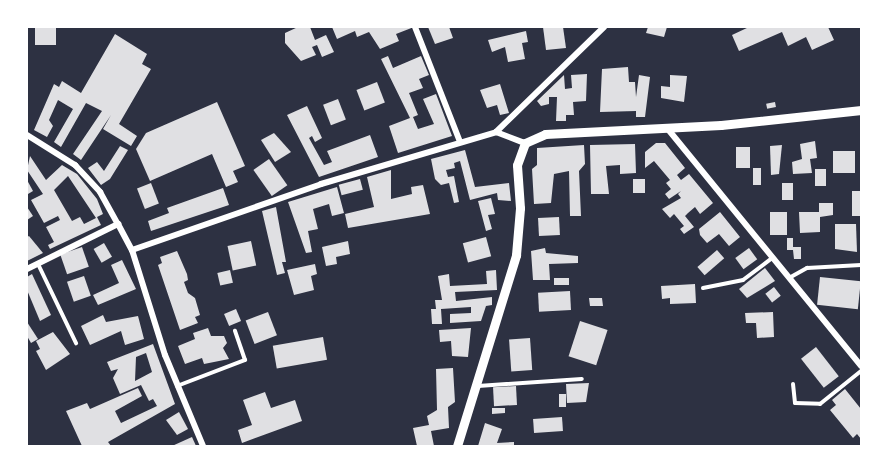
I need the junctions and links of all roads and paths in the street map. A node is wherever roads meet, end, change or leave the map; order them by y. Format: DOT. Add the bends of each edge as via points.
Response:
graph roads {
  1 [pos="415,27"];
  2 [pos="604,27"];
  3 [pos="861,110"];
  4 [pos="667,128"];
  5 [pos="496,132"];
  6 [pos="27,135"];
  7 [pos="460,142"];
  8 [pos="525,143"];
  9 [pos="118,224"];
  10 [pos="132,250"];
  11 [pos="771,259"];
  12 [pos="38,264"];
  13 [pos="861,266"];
  14 [pos="27,269"];
  15 [pos="787,279"];
  16 [pos="703,288"];
  17 [pos="235,331"];
  18 [pos="76,343"];
  19 [pos="861,366"];
  20 [pos="861,371"];
  21 [pos="582,379"];
  22 [pos="793,384"];
  23 [pos="177,386"];
  24 [pos="478,386"];
  25 [pos="203,446"];
  26 [pos="457,446"];
  1 -- 7 [label="street"];
  2 -- 5 [label="street"];
  3 -- 4 [label="main road"];
  4 -- 8 [label="main road" via="545,134"];
  4 -- 11 [label="street"];
  5 -- 7 [label="street"];
  5 -- 8 [label="street"];
  6 -- 9 [label="street" via="75,165 100,192"];
  7 -- 10 [label="street" via="321,184"];
  8 -- 24 [label="main road" via="517,165 520,208 516,255"];
  9 -- 10 [label="street"];
  9 -- 12 [label="street"];
  10 -- 23 [label="street"];
  11 -- 15 [label="street"];
  11 -- 16 [label="lane" via="743,280"];
  12 -- 14 [label="street"];
  12 -- 18 [label="lane"];
  13 -- 15 [label="lane" via="807,268"];
  15 -- 19 [label="street"];
  17 -- 23 [label="lane" via="245,360"];
  20 -- 22 [label="lane" via="820,404 795,403"];
  21 -- 24 [label="lane"];
  23 -- 25 [label="street"];
  24 -- 26 [label="main road"];
}
